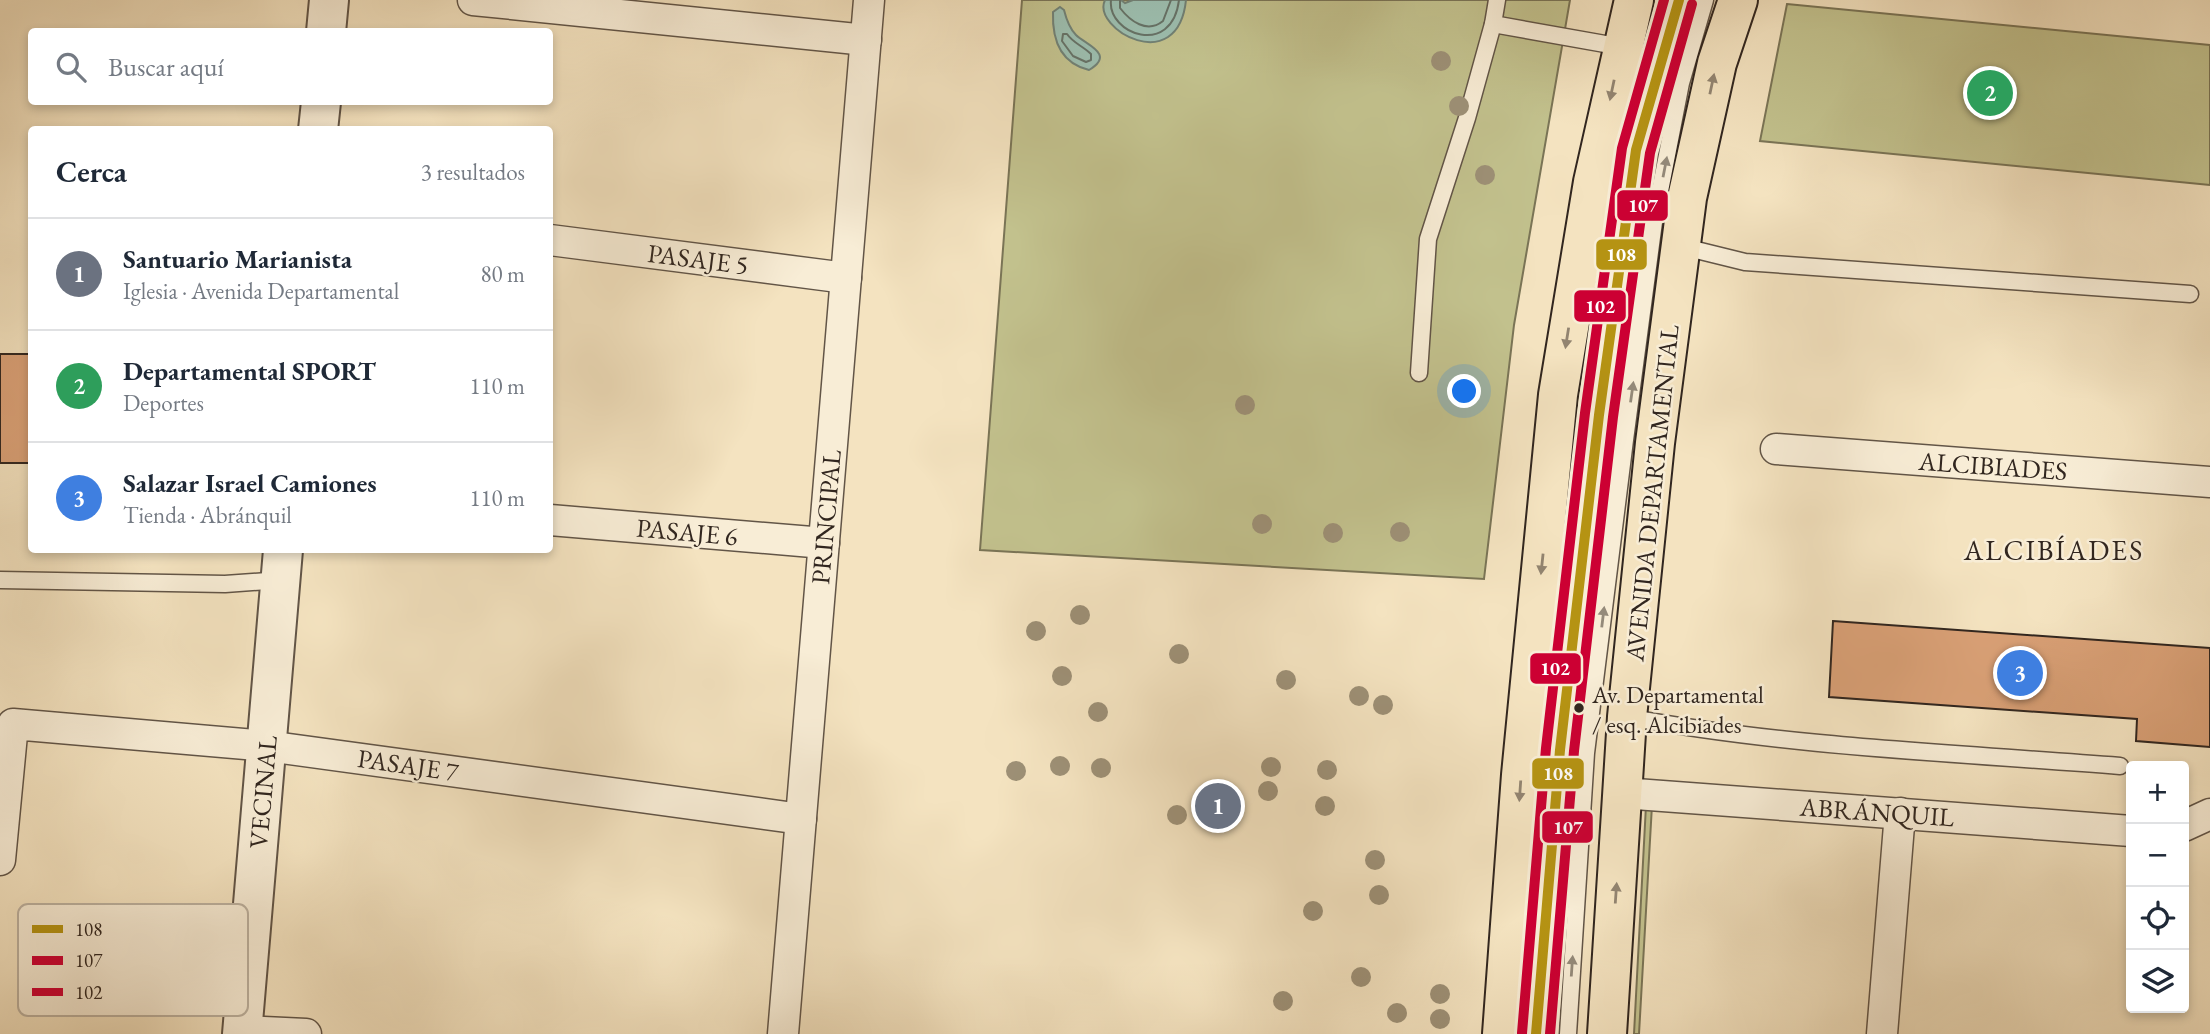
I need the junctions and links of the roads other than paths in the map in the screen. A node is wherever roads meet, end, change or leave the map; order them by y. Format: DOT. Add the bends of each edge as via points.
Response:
graph roads {
  1 [pos="329,0"];
  2 [pos="473,0"];
  3 [pos="869,0"];
  4 [pos="1497,0"];
  5 [pos="1634,0"];
  6 [pos="1679,0"];
  7 [pos="1705,0"];
  8 [pos="1738,0"];
  9 [pos="1493,24"];
  10 [pos="326,28"];
  11 [pos="866,40"];
  12 [pos="1622,47"];
  13 [pos="321,105"];
  14 [pos="318,126"];
  15 [pos="553,240"];
  16 [pos="1680,246"];
  17 [pos="846,278"];
  18 [pos="2190,294"];
  19 [pos="1419,373"];
  20 [pos="1776,449"];
  21 [pos="2210,482"];
  22 [pos="553,520"];
  23 [pos="824,543"];
  24 [pos="282,565"];
  25 [pos="0,580"];
  26 [pos="1627,716"];
  27 [pos="8,736"];
  28 [pos="267,746"];
  29 [pos="2120,766"];
  30 [pos="1622,793"];
  31 [pos="1900,813"];
  32 [pos="2210,814"];
  33 [pos="801,819"];
  34 [pos="2188,824"];
  35 [pos="2126,831"];
  36 [pos="0,860"];
  37 [pos="248,972"];
  38 [pos="243,1032"];
  39 [pos="306,1034"];
  40 [pos="783,1034"];
  41 [pos="1502,1034"];
  42 [pos="1536,1034"];
  43 [pos="1568,1034"];
  44 [pos="1607,1034"];
  45 [pos="1882,1034"];
  1 -- 10 [label="street"];
  2 -- 11 [label="street"];
  3 -- 11 [label="street, PRINCIPAL"];
  4 -- 9 [label="lane"];
  5 -- 12 [label="main road"];
  6 -- 42 [label="lane" via="1636,150 1599,415 1560,750"];
  43 -- 7 [label="lane, one-way" via="1586,753 1625,440 1654,222 1681,83"];
  16 -- 8 [label="main road, AVENIDA DEPARTAMENTAL, one-way" via="1717,63"];
  9 -- 12 [label="lane"];
  9 -- 19 [label="lane" via="1428,239"];
  11 -- 17 [label="street, PRINCIPAL"];
  12 -- 41 [label="main road, one-way" via="1593,182 1558,395 1521,775"];
  13 -- 14 [label="street"];
  15 -- 17 [label="street, PASAJE 5"];
  16 -- 18 [label="lane" via="1745,262"];
  16 -- 26 [label="main road, AVENIDA DEPARTAMENTAL"];
  17 -- 23 [label="street, PRINCIPAL"];
  20 -- 21 [label="street, ALCIBIADES"];
  22 -- 23 [label="street, PASAJE 6"];
  23 -- 33 [label="street, PRINCIPAL"];
  24 -- 25 [label="lane" via="225,584"];
  24 -- 28 [label="street, VECINAL"];
  26 -- 29 [label="lane" via="1786,740"];
  26 -- 30 [label="main road, AVENIDA DEPARTAMENTAL"];
  27 -- 28 [label="street, PASAJE 7"];
  27 -- 36 [label="street"];
  28 -- 33 [label="street, PASAJE 7"];
  28 -- 37 [label="street, VECINAL"];
  30 -- 31 [label="street, ABRÁNQUIL"];
  44 -- 30 [label="main road, AVENIDA DEPARTAMENTAL, one-way"];
  31 -- 35 [label="street, ABRÁNQUIL"];
  31 -- 45 [label="street"];
  32 -- 34 [label="street"];
  33 -- 40 [label="street, PRINCIPAL"];
  38 -- 39 [label="street"];
}
